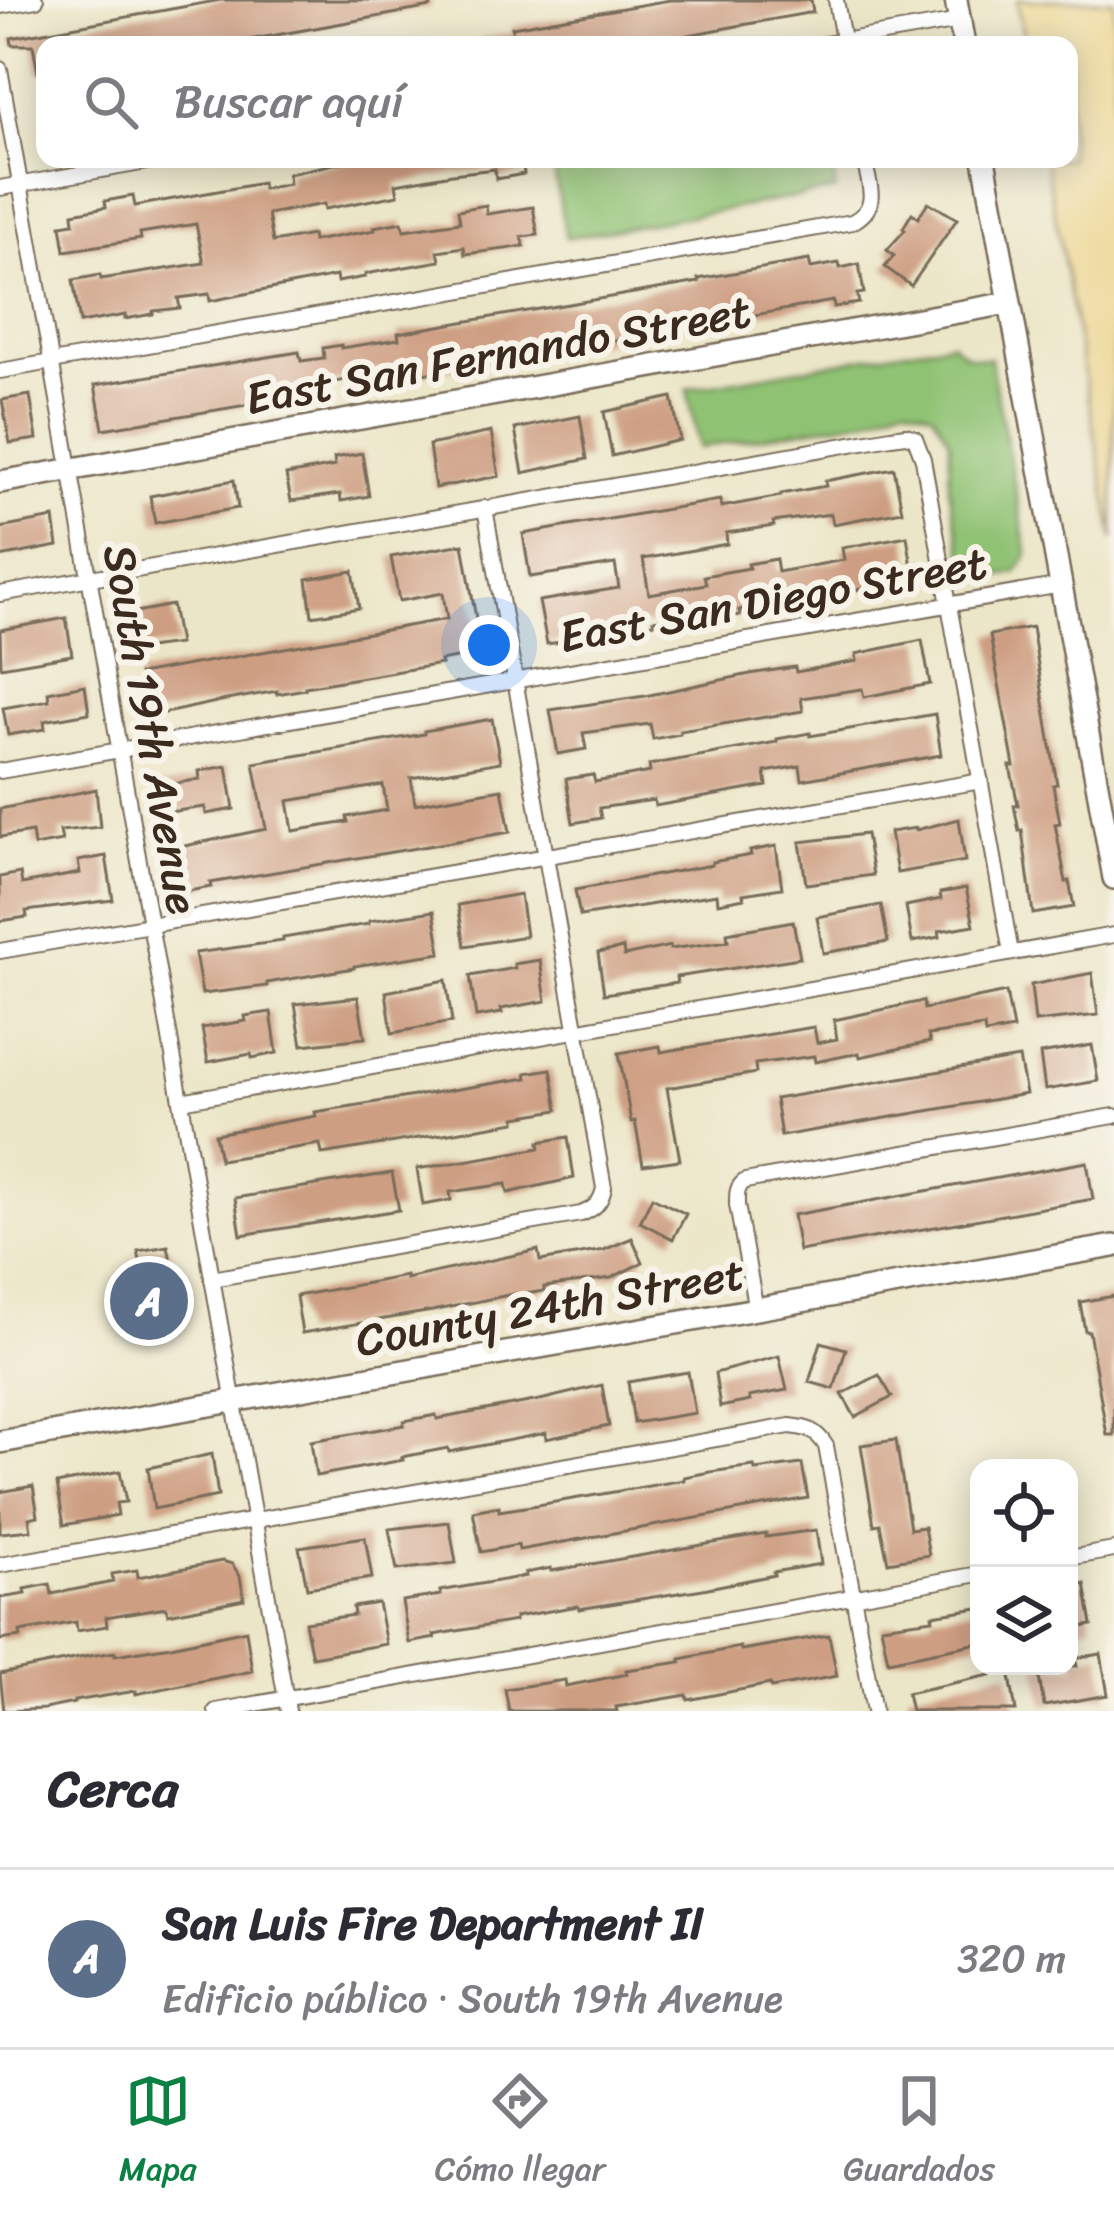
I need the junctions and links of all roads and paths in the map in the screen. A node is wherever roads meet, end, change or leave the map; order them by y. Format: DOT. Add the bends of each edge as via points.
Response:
graph roads {
  1 [pos="36,0"];
  2 [pos="836,0"];
  3 [pos="0,6"];
  4 [pos="958,10"];
  5 [pos="843,36"];
  6 [pos="868,36"];
  7 [pos="0,69"];
  8 [pos="112,168"];
  9 [pos="866,168"];
  10 [pos="986,168"];
  11 [pos="20,184"];
  12 [pos="0,188"];
  13 [pos="1009,303"];
  14 [pos="51,362"];
  15 [pos="0,370"];
  16 [pos="70,470"];
  17 [pos="0,482"];
  18 [pos="485,508"];
  19 [pos="89,578"];
  20 [pos="1061,585"];
  21 [pos="0,593"];
  22 [pos="949,605"];
  23 [pos="515,681"];
  24 [pos="119,751"];
  25 [pos="0,771"];
  26 [pos="981,781"];
  27 [pos="546,856"];
  28 [pos="1114,878"];
  29 [pos="150,925"];
  30 [pos="1114,935"];
  31 [pos="0,951"];
  32 [pos="1012,953"];
  33 [pos="577,1032"];
  34 [pos="181,1101"];
  35 [pos="1114,1115"];
  36 [pos="1114,1246"];
  37 [pos="212,1279"];
  38 [pos="756,1310"];
  39 [pos="234,1402"];
  40 [pos="0,1442"];
  41 [pos="255,1521"];
  42 [pos="1113,1554"];
  43 [pos="1078,1557"];
  44 [pos="0,1565"];
  45 [pos="970,1576"];
  46 [pos="854,1597"];
  47 [pos="287,1705"];
  48 [pos="216,1711"];
  49 [pos="874,1711"];
  1 -- 3 [label="street"];
  2 -- 5 [label="street"];
  4 -- 6 [label="street"];
  7 -- 11 [label="street, South 19th Avenue"];
  8 -- 11 [label="street"];
  9 -- 14 [label="street" via="872,200 852,222"];
  10 -- 13 [label="street"];
  11 -- 12 [label="street"];
  11 -- 14 [label="street, South 19th Avenue"];
  13 -- 16 [label="street, East San Fernando Street"];
  13 -- 20 [label="street"];
  14 -- 15 [label="street"];
  14 -- 16 [label="street, South 19th Avenue"];
  16 -- 17 [label="street, East San Fernando Street"];
  16 -- 19 [label="street, South 19th Avenue"];
  18 -- 19 [label="street"];
  18 -- 22 [label="street" via="906,435 916,438 923,459"];
  18 -- 23 [label="street"];
  19 -- 21 [label="street"];
  19 -- 24 [label="street, South 19th Avenue"];
  20 -- 22 [label="street, East San Diego Street"];
  20 -- 28 [label="street"];
  22 -- 23 [label="street, East San Diego Street"];
  22 -- 26 [label="street"];
  23 -- 24 [label="street, East San Diego Street"];
  23 -- 27 [label="street"];
  24 -- 25 [label="street, East San Diego Street"];
  24 -- 29 [label="street, South 19th Avenue"];
  26 -- 27 [label="street"];
  26 -- 32 [label="street"];
  27 -- 29 [label="street"];
  27 -- 33 [label="street"];
  29 -- 31 [label="street"];
  29 -- 34 [label="street, South 19th Avenue"];
  30 -- 32 [label="street"];
  32 -- 33 [label="street"];
  33 -- 34 [label="street"];
  33 -- 37 [label="street" via="600,1202 580,1214"];
  34 -- 37 [label="street, South 19th Avenue"];
  35 -- 38 [label="street" via="745,1181 737,1205"];
  36 -- 38 [label="street, County 24th Street"];
  37 -- 39 [label="street, South 19th Avenue"];
  38 -- 39 [label="street, County 24th Street"];
  39 -- 40 [label="street, County 24th Street"];
  39 -- 41 [label="street, South 19th Avenue"];
  41 -- 44 [label="street"];
  41 -- 46 [label="street" via="790,1426 815,1430 826,1446"];
  41 -- 47 [label="street, South 19th Avenue"];
  42 -- 43 [label="street"];
  45 -- 46 [label="street"];
  46 -- 47 [label="street"];
  46 -- 49 [label="street"];
  47 -- 48 [label="street"];
}
